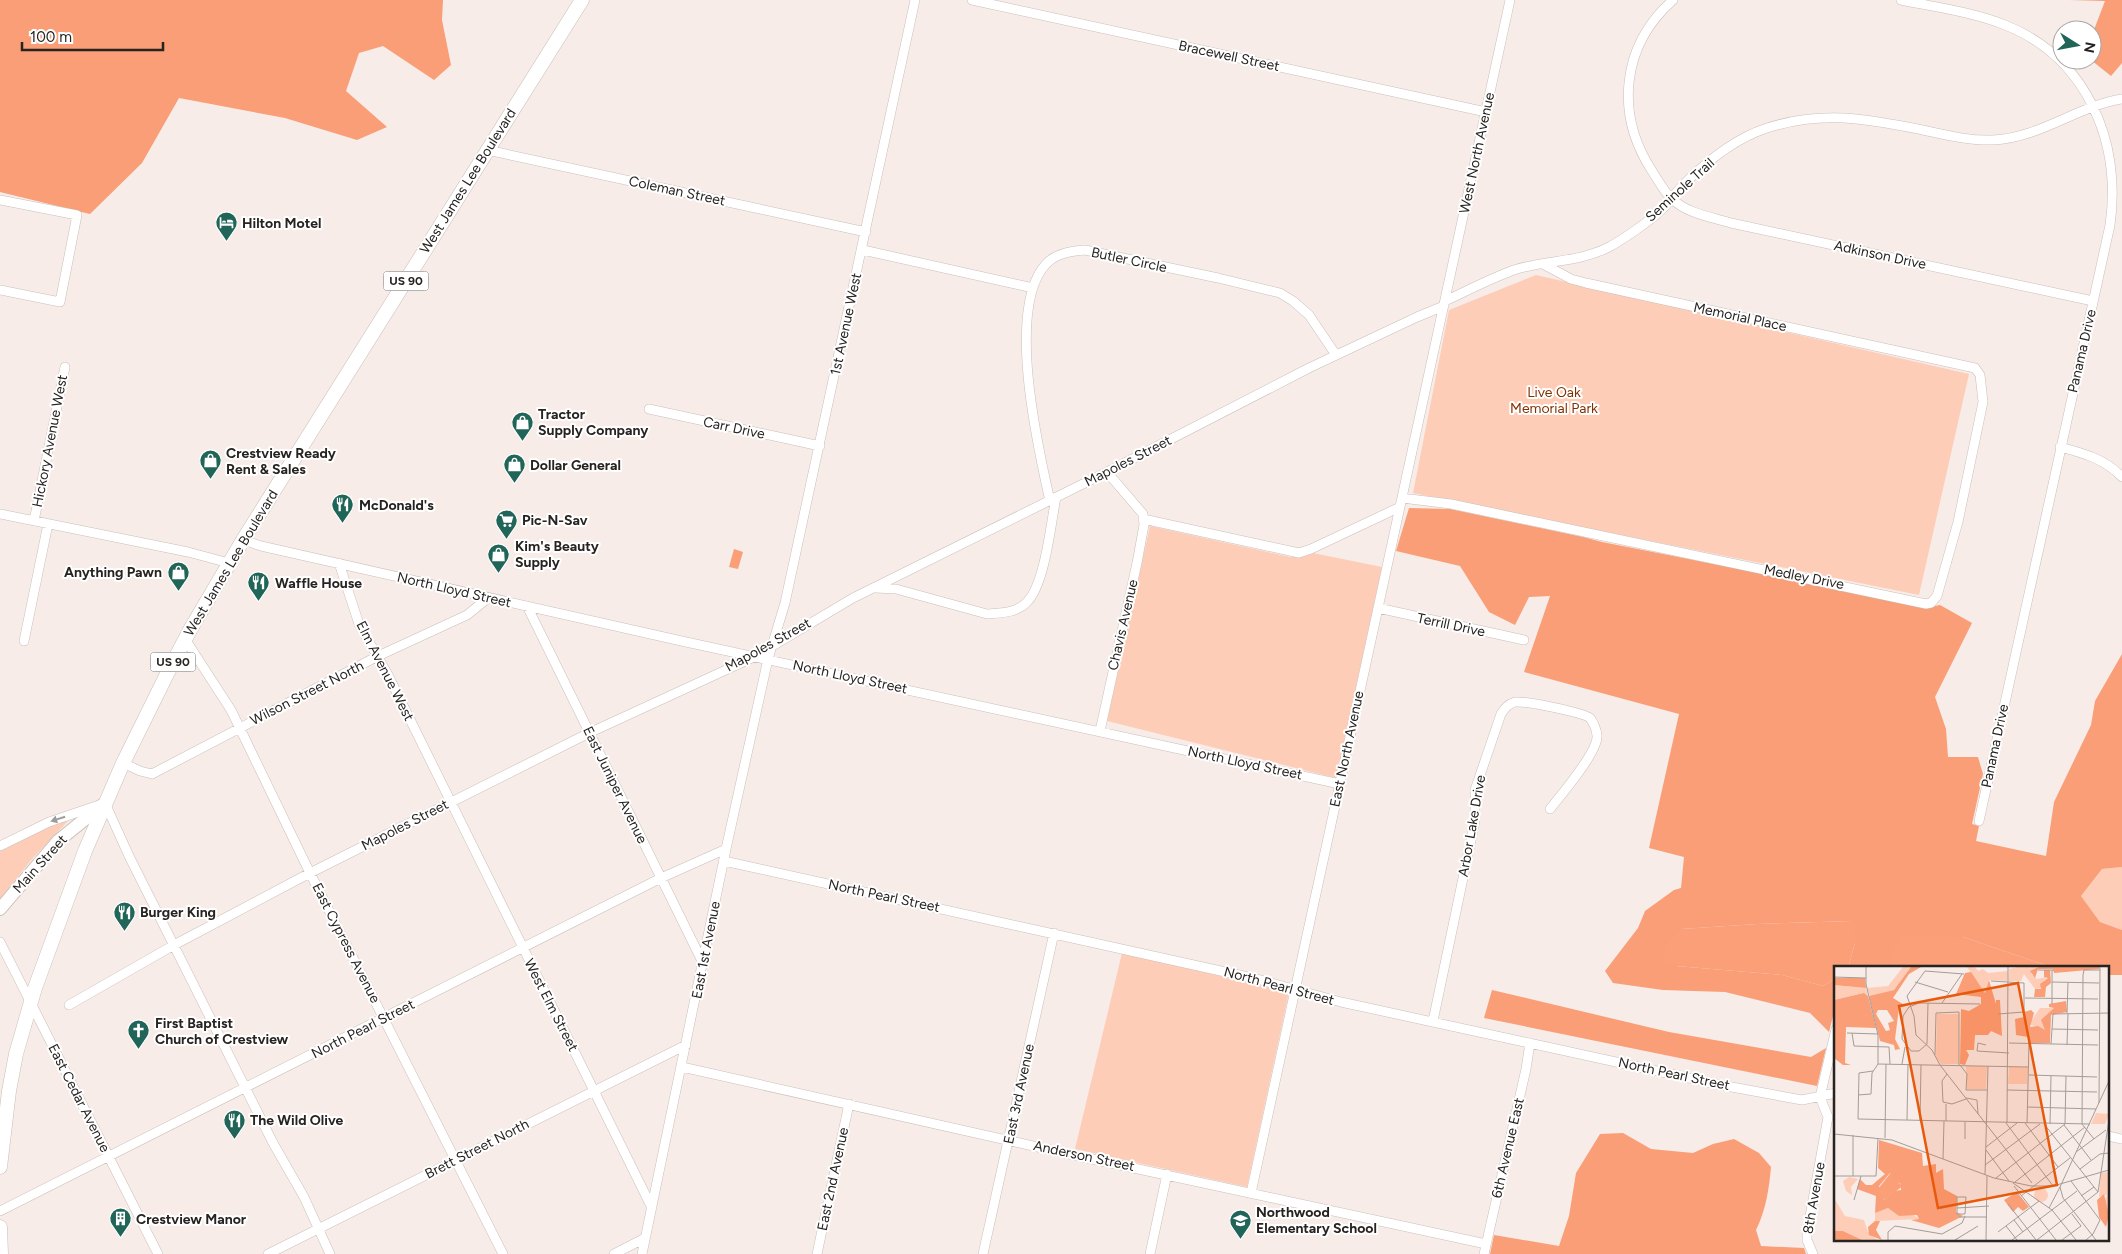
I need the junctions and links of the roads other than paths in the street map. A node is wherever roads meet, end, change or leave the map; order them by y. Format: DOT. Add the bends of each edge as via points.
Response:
graph roads {
  1 [pos="582,0"];
  2 [pos="915,0"];
  3 [pos="972,0"];
  4 [pos="1510,0"];
  5 [pos="1673,0"];
  6 [pos="1901,0"];
  7 [pos="2122,99"];
  8 [pos="2094,107"];
  9 [pos="1486,112"];
  10 [pos="487,150"];
  11 [pos="1671,199"];
  12 [pos="0,200"];
  13 [pos="866,232"];
  14 [pos="862,250"];
  15 [pos="1543,264"];
  16 [pos="1033,288"];
  17 [pos="0,290"];
  18 [pos="2093,301"];
  19 [pos="1444,304"];
  20 [pos="1336,355"];
  21 [pos="1940,360"];
  22 [pos="65,367"];
  23 [pos="649,409"];
  24 [pos="820,446"];
  25 [pos="2060,446"];
  26 [pos="1107,472"];
  27 [pos="2122,477"];
  28 [pos="1402,498"];
  29 [pos="1053,499"];
  30 [pos="1400,508"];
  31 [pos="0,514"];
  32 [pos="35,518"];
  33 [pos="1143,520"];
  34 [pos="48,524"];
  35 [pos="243,540"];
  36 [pos="229,563"];
  37 [pos="339,564"];
  38 [pos="872,588"];
  39 [pos="488,598"];
  40 [pos="526,606"];
  41 [pos="1378,608"];
  42 [pos="185,639"];
  43 [pos="1524,640"];
  44 [pos="24,641"];
  45 [pos="772,646"];
  46 [pos="754,656"];
  47 [pos="376,657"];
  48 [pos="768,659"];
  49 [pos="240,728"];
  50 [pos="1100,731"];
  51 [pos="589,733"];
  52 [pos="123,763"];
  53 [pos="1340,784"];
  54 [pos="451,802"];
  55 [pos="105,803"];
  56 [pos="1550,809"];
  57 [pos="1979,821"];
  58 [pos="0,846"];
  59 [pos="726,849"];
  60 [pos="724,861"];
  61 [pos="310,873"];
  62 [pos="661,878"];
  63 [pos="0,909"];
  64 [pos="1054,933"];
  65 [pos="0,942"];
  66 [pos="174,945"];
  67 [pos="523,949"];
  68 [pos="703,963"];
  69 [pos="1296,989"];
  70 [pos="31,1003"];
  71 [pos="69,1005"];
  72 [pos="384,1018"];
  73 [pos="1433,1021"];
  74 [pos="1834,1038"];
  75 [pos="1530,1043"];
  76 [pos="686,1045"];
  77 [pos="682,1066"];
  78 [pos="245,1088"];
  79 [pos="594,1090"];
  80 [pos="1834,1094"];
  81 [pos="1820,1097"];
  82 [pos="849,1104"];
  83 [pos="1009,1140"];
  84 [pos="108,1155"];
  85 [pos="455,1160"];
  86 [pos="0,1167"];
  87 [pos="1167,1174"];
  88 [pos="1251,1192"];
  89 [pos="652,1208"];
  90 [pos="0,1211"];
  91 [pos="0,1227"];
  92 [pos="318,1229"];
  93 [pos="645,1238"];
  94 [pos="1486,1244"];
  95 [pos="1812,1252"];
  96 [pos="1,1254"];
  97 [pos="158,1254"];
  98 [pos="268,1254"];
  99 [pos="330,1254"];
  100 [pos="503,1254"];
  101 [pos="614,1254"];
  102 [pos="642,1254"];
  103 [pos="817,1254"];
  104 [pos="983,1254"];
  105 [pos="1150,1254"];
  106 [pos="1484,1254"];
  1 -- 10 [label="main road, West James Lee Boulevard / US 90"];
  2 -- 13 [label="street, 1st Avenue West"];
  3 -- 9 [label="street, Bracewell Street"];
  4 -- 9 [label="street, West North Avenue"];
  5 -- 11 [label="street" via="1651,25 1638,47 1630,72 1628,95 1629,120 1636,141"];
  6 -- 8 [label="street, Panama Drive" via="1999,22 2030,37 2073,73"];
  7 -- 8 [label="street, Seminole Trail"];
  8 -- 11 [label="street, Seminole Trail" via="2034,132 1994,140 1971,139 1858,118 1829,116 1796,120 1766,128 1730,146"];
  8 -- 18 [label="street, Panama Drive" via="2108,147 2113,191 2110,225"];
  9 -- 19 [label="street, West North Avenue"];
  10 -- 13 [label="street, Coleman Street"];
  10 -- 35 [label="main road, West James Lee Boulevard / US 90"];
  11 -- 15 [label="street, Seminole Trail" via="1655,216 1609,247 1574,259"];
  11 -- 18 [label="street, Adkinson Drive" via="1694,212 1731,223"];
  12 -- 17 [label="street" via="77,215 60,302"];
  13 -- 14 [label="street, 1st Avenue West"];
  14 -- 16 [label="street"];
  14 -- 24 [label="street, 1st Avenue West"];
  15 -- 19 [label="street, Seminole Trail" via="1516,270"];
  15 -- 21 [label="street, Memorial Place" via="1586,283"];
  16 -- 20 [label="street, Butler Circle" via="1047,264 1072,250 1218,278 1280,293 1294,301 1309,315"];
  16 -- 29 [label="street, Butler Circle" via="1026,343 1028,382 1036,437"];
  18 -- 25 [label="street, Panama Drive"];
  19 -- 20 [label="street, Mapoles Street"];
  19 -- 28 [label="street, East North Avenue"];
  20 -- 26 [label="street, Mapoles Street"];
  21 -- 28 [label="street, Medley Drive" via="1975,368 1980,375 1983,402 1958,522 1938,596 1930,603 1451,504"];
  22 -- 32 [label="street, Hickory Avenue West"];
  23 -- 24 [label="street, Carr Drive"];
  24 -- 45 [label="street, 1st Avenue West" via="808,488 785,603"];
  25 -- 27 [label="street" via="2088,454"];
  25 -- 57 [label="street, Panama Drive"];
  26 -- 29 [label="street, Mapoles Street"];
  26 -- 33 [label="street" via="1143,514"];
  28 -- 30 [label="street, East North Avenue"];
  29 -- 38 [label="street, Mapoles Street"];
  29 -- 38 [label="street" via="1038,581 1020,608 987,614 896,589"];
  30 -- 33 [label="street" via="1298,553"];
  30 -- 41 [label="street, East North Avenue"];
  31 -- 32 [label="street"];
  32 -- 34 [label="street"];
  33 -- 50 [label="street, Chavis Avenue" via="1137,564"];
  34 -- 36 [label="street"];
  34 -- 44 [label="street, Hickory Avenue West"];
  35 -- 36 [label="main road, West James Lee Boulevard / US 90"];
  35 -- 37 [label="street, North Lloyd Street"];
  36 -- 42 [label="main road, West James Lee Boulevard / US 90"];
  37 -- 39 [label="street, North Lloyd Street"];
  37 -- 47 [label="street, Elm Avenue West" via="359,624"];
  38 -- 45 [label="street, Mapoles Street"];
  39 -- 40 [label="street, North Lloyd Street"];
  39 -- 47 [label="street, Wilson Street North" via="467,615"];
  40 -- 46 [label="street, North Lloyd Street"];
  40 -- 51 [label="street, East Juniper Avenue"];
  41 -- 43 [label="street, Terrill Drive"];
  41 -- 53 [label="street, East North Avenue"];
  42 -- 49 [label="street, East Cypress Avenue"];
  42 -- 52 [label="main road, West James Lee Boulevard / US 90"];
  45 -- 46 [label="street, Mapoles Street"];
  45 -- 48 [label="street, East 1st Avenue"];
  46 -- 48 [label="street, North Lloyd Street"];
  46 -- 51 [label="street, Mapoles Street"];
  47 -- 49 [label="street, Wilson Street North"];
  47 -- 54 [label="street, Elm Avenue West"];
  48 -- 50 [label="street, North Lloyd Street"];
  48 -- 59 [label="street, East 1st Avenue"];
  49 -- 52 [label="street, Wilson Street North" via="152,774"];
  49 -- 61 [label="street, East Cypress Avenue"];
  50 -- 53 [label="street, North Lloyd Street"];
  51 -- 54 [label="street, Mapoles Street"];
  51 -- 62 [label="street, East Juniper Avenue"];
  52 -- 55 [label="main road, West James Lee Boulevard / US 90"];
  53 -- 69 [label="street, East North Avenue"];
  54 -- 61 [label="street, Mapoles Street"];
  54 -- 67 [label="street, West Elm Street"];
  55 -- 58 [label="street, one-way" via="49,822"];
  55 -- 63 [label="street, Main Street" via="58,841"];
  55 -- 66 [label="street"];
  55 -- 70 [label="main road, West James Lee Boulevard / US 90" via="52,939"];
  56 -- 73 [label="street, Arbor Lake Drive" via="1589,756 1597,736 1595,726 1590,718 1581,714 1513,702 1501,714 1475,790 1475,821"];
  59 -- 60 [label="street, East 1st Avenue"];
  59 -- 62 [label="street, North Pearl Street"];
  60 -- 64 [label="street, North Pearl Street"];
  60 -- 68 [label="street, East 1st Avenue"];
  61 -- 66 [label="street, Mapoles Street"];
  61 -- 72 [label="street, East Cypress Avenue"];
  62 -- 67 [label="street, North Pearl Street"];
  62 -- 68 [label="street, East Juniper Avenue"];
  64 -- 69 [label="street, North Pearl Street"];
  64 -- 83 [label="street, East 3rd Avenue"];
  65 -- 70 [label="street, East Cedar Avenue"];
  66 -- 71 [label="street, Mapoles Street"];
  66 -- 78 [label="street"];
  67 -- 72 [label="street, North Pearl Street"];
  67 -- 79 [label="street, West Elm Street"];
  68 -- 76 [label="street, East 1st Avenue"];
  69 -- 73 [label="street, North Pearl Street"];
  69 -- 88 [label="street, East North Avenue"];
  70 -- 84 [label="street, East Cedar Avenue"];
  70 -- 86 [label="main road, US 90" via="9,1091"];
  72 -- 78 [label="street, North Pearl Street"];
  72 -- 85 [label="street, East Cypress Avenue"];
  73 -- 75 [label="street, North Pearl Street"];
  74 -- 81 [label="street"];
  75 -- 81 [label="street, North Pearl Street" via="1780,1096 1802,1100"];
  75 -- 94 [label="street, 6th Avenue East"];
  76 -- 77 [label="street, East 1st Avenue"];
  76 -- 79 [label="street, Brett Street North"];
  77 -- 82 [label="street, Anderson Street"];
  77 -- 89 [label="street, East 1st Avenue"];
  78 -- 84 [label="street, North Pearl Street"];
  78 -- 92 [label="street"];
  79 -- 85 [label="street, Brett Street North"];
  79 -- 89 [label="street, West Elm Street"];
  80 -- 81 [label="street, North Pearl Street"];
  81 -- 95 [label="street, 8th Avenue" via="1828,1117 1807,1240"];
  82 -- 83 [label="street, Anderson Street"];
  82 -- 103 [label="street, East 2nd Avenue"];
  83 -- 87 [label="street, Anderson Street"];
  83 -- 104 [label="street, East 3rd Avenue"];
  84 -- 90 [label="street, North Pearl Street"];
  84 -- 97 [label="street, East Cedar Avenue"];
  85 -- 92 [label="street, Brett Street North"];
  85 -- 100 [label="street, East Cypress Avenue"];
  87 -- 88 [label="street, Anderson Street"];
  87 -- 105 [label="street"];
  88 -- 94 [label="street, Anderson Street"];
  89 -- 93 [label="street, East 1st Avenue"];
  91 -- 96 [label="main road"];
  92 -- 98 [label="street, Brett Street North"];
  92 -- 99 [label="street"];
  93 -- 101 [label="street"];
  93 -- 102 [label="street, East 1st Avenue"];
  94 -- 106 [label="street, 6th Avenue East"];
}
